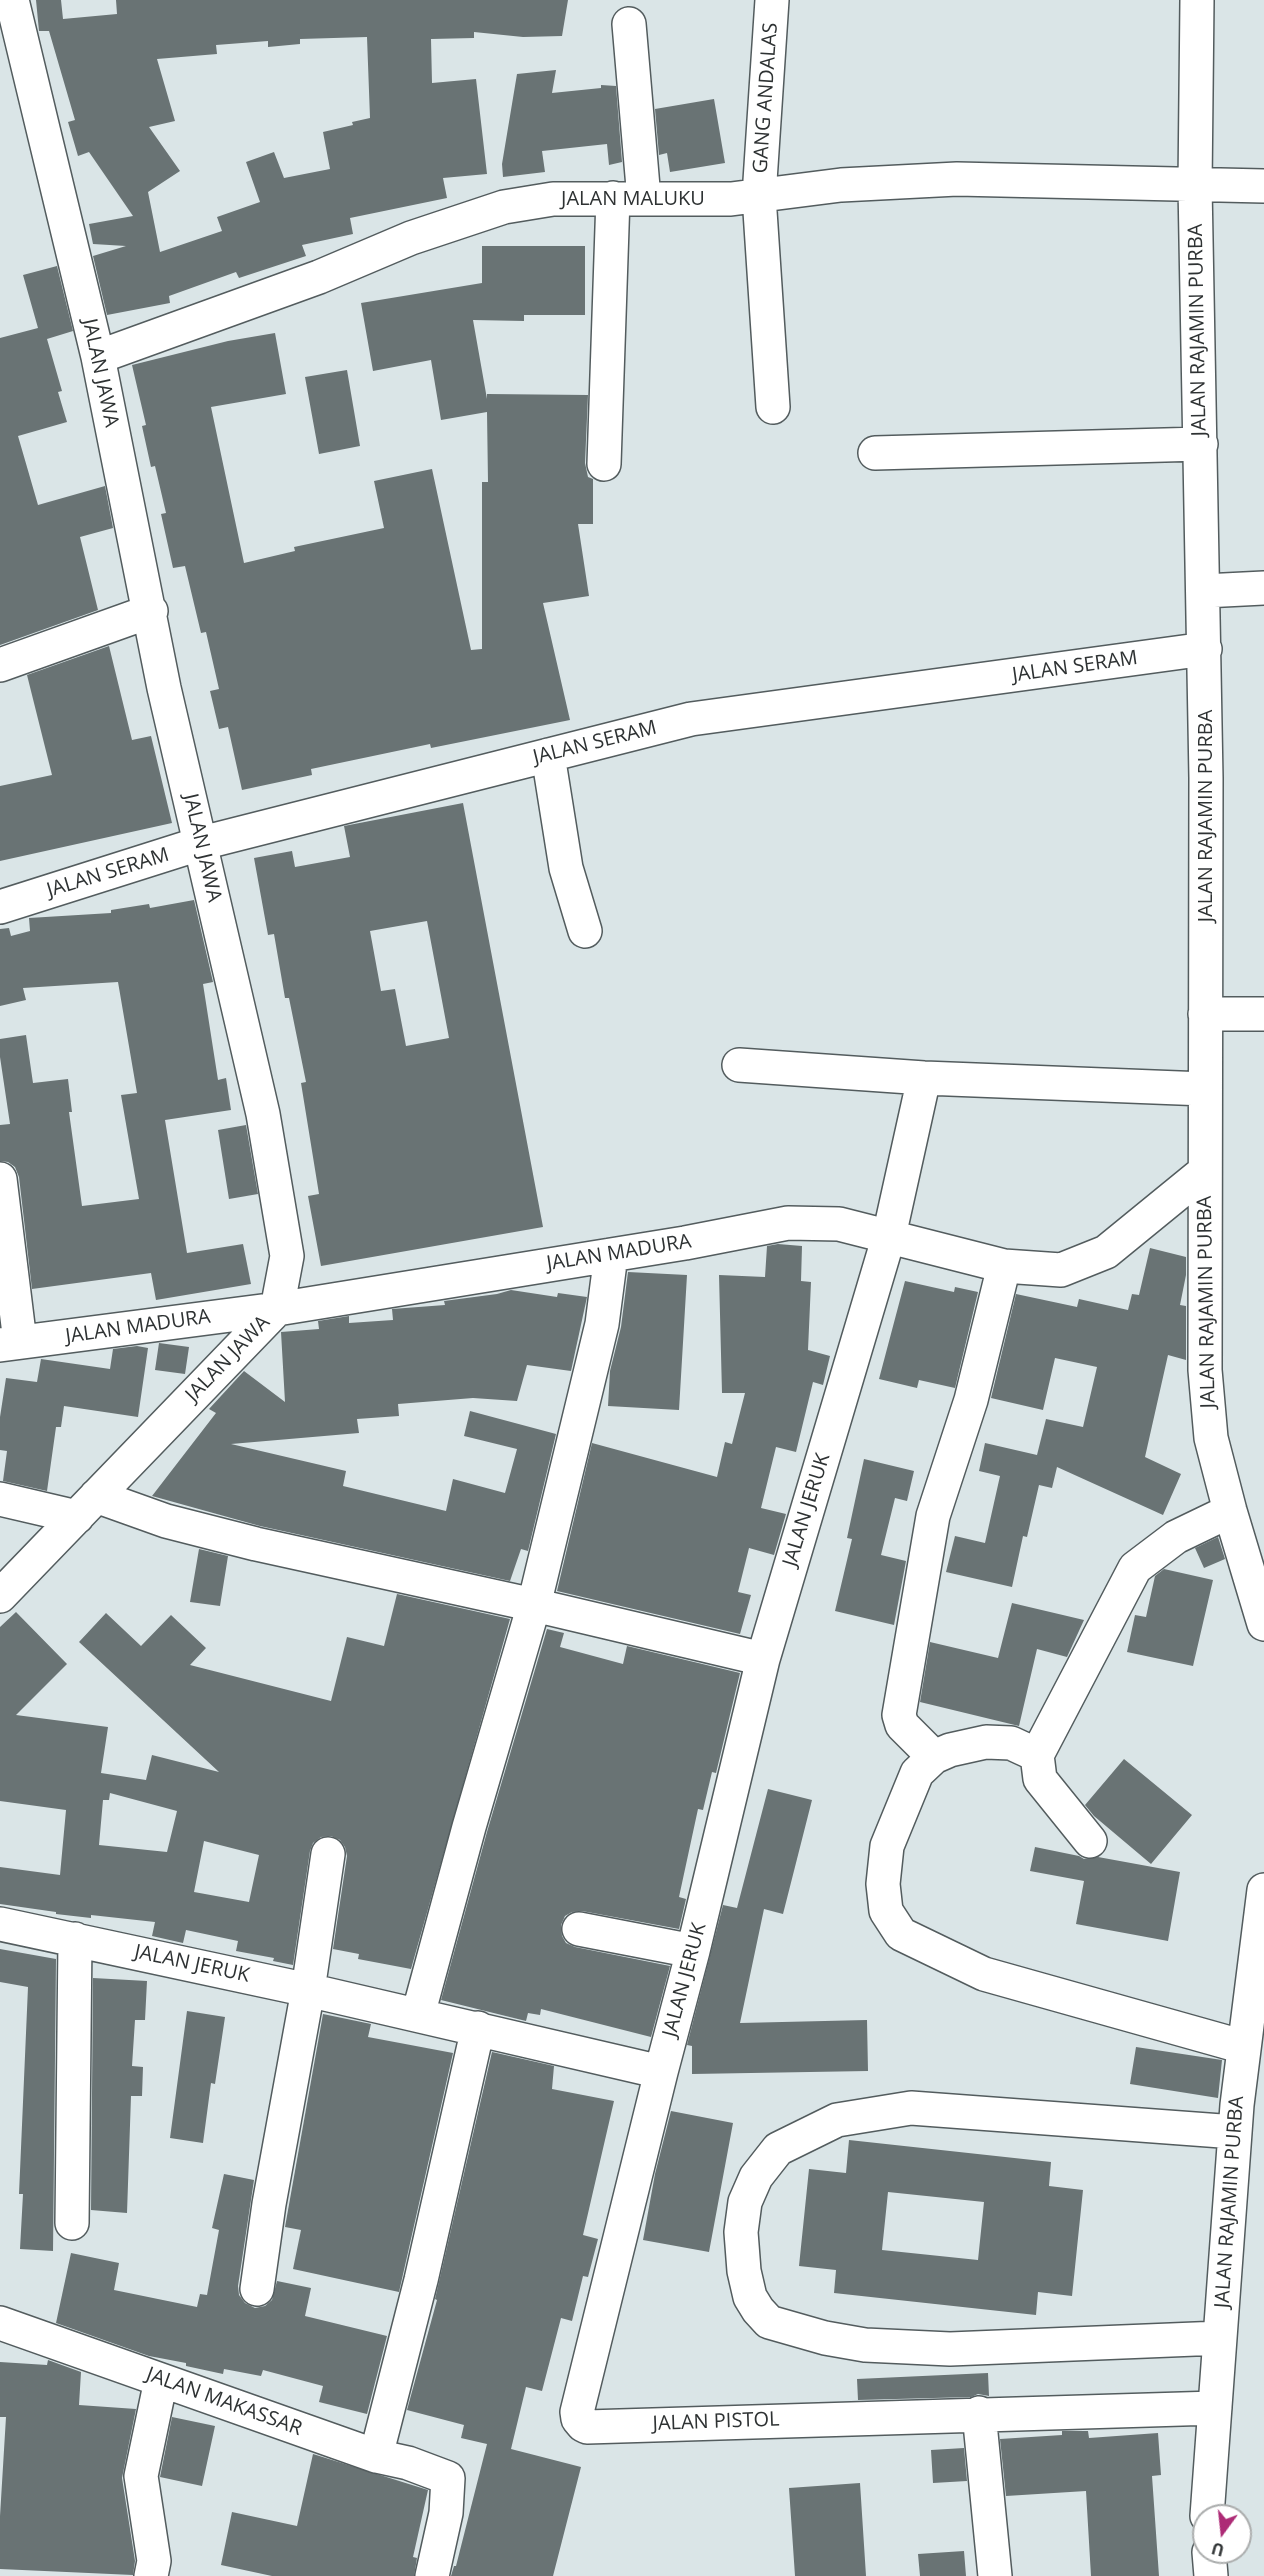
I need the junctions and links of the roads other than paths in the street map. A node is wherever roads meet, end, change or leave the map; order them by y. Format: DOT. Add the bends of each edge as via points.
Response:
graph roads {
  1 [pos="772,0"];
  2 [pos="1197,0"];
  3 [pos="8,6"];
  4 [pos="628,24"];
  5 [pos="1195,186"];
  6 [pos="1264,186"];
  7 [pos="759,196"];
  8 [pos="628,199"];
  9 [pos="98,357"];
  10 [pos="773,407"];
  11 [pos="1201,444"];
  12 [pos="875,453"];
  13 [pos="604,464"];
  14 [pos="1264,588"];
  15 [pos="1204,591"];
  16 [pos="151,611"];
  17 [pos="1205,649"];
  18 [pos="0,665"];
  19 [pos="548,755"];
  20 [pos="202,843"];
  21 [pos="0,907"];
  22 [pos="585,931"];
  23 [pos="1205,1014"];
  24 [pos="1264,1014"];
  25 [pos="739,1065"];
  26 [pos="924,1078"];
  27 [pos="1205,1089"];
  28 [pos="1204,1172"];
  29 [pos="0,1179"];
  30 [pos="889,1236"];
  31 [pos="611,1255"];
  32 [pos="1004,1266"];
  33 [pos="277,1309"];
  34 [pos="10,1344"];
  35 [pos="0,1498"];
  36 [pos="86,1506"];
  37 [pos="1230,1511"];
  38 [pos="0,1596"];
  39 [pos="534,1605"];
  40 [pos="1264,1624"];
  41 [pos="763,1659"];
  42 [pos="1037,1755"];
  43 [pos="934,1757"];
  44 [pos="1090,1841"];
  45 [pos="328,1854"];
  46 [pos="1264,1890"];
  47 [pos="0,1924"];
  48 [pos="579,1929"];
  49 [pos="75,1939"];
  50 [pos="693,1951"];
  51 [pos="309,1990"];
  52 [pos="417,2014"];
  53 [pos="478,2028"];
  54 [pos="1244,2047"];
  55 [pos="661,2072"];
  56 [pos="1235,2132"];
  57 [pos="72,2223"];
  58 [pos="257,2289"];
  59 [pos="0,2323"];
  60 [pos="1220,2338"];
  61 [pos="161,2380"];
  62 [pos="1215,2408"];
  63 [pos="980,2413"];
  64 [pos="376,2456"];
  65 [pos="1208,2504"];
  66 [pos="151,2576"];
  67 [pos="432,2576"];
  68 [pos="995,2576"];
  1 -- 7 [label="street, GANG ANDALAS"];
  2 -- 5 [label="street, JALAN RAJAMIN PURBA"];
  3 -- 9 [label="street, JALAN JAWA"];
  4 -- 8 [label="street"];
  5 -- 6 [label="street, JALAN MALUKU"];
  5 -- 7 [label="street, JALAN MALUKU" via="957,179 841,184"];
  5 -- 11 [label="street, JALAN RAJAMIN PURBA"];
  7 -- 8 [label="street, JALAN MALUKU"];
  7 -- 10 [label="street, GANG ANDALAS"];
  8 -- 9 [label="street, JALAN MALUKU" via="553,199 504,207 411,238 319,277"];
  8 -- 13 [label="street"];
  9 -- 16 [label="street, JALAN JAWA"];
  11 -- 12 [label="street"];
  11 -- 15 [label="street, JALAN RAJAMIN PURBA"];
  14 -- 15 [label="street"];
  15 -- 17 [label="street, JALAN RAJAMIN PURBA"];
  16 -- 18 [label="street"];
  16 -- 20 [label="street, JALAN JAWA" via="164,688"];
  17 -- 19 [label="street, JALAN SERAM" via="691,719"];
  17 -- 23 [label="street, JALAN RAJAMIN PURBA"];
  19 -- 20 [label="street, JALAN SERAM"];
  19 -- 22 [label="street" via="566,868"];
  20 -- 21 [label="street, JALAN SERAM"];
  20 -- 33 [label="street, JALAN JAWA" via="262,1114 287,1256"];
  23 -- 24 [label="street"];
  23 -- 27 [label="street, JALAN RAJAMIN PURBA"];
  25 -- 26 [label="street"];
  26 -- 27 [label="street"];
  26 -- 30 [label="street, JALAN JERUK"];
  27 -- 28 [label="street, JALAN RAJAMIN PURBA"];
  28 -- 32 [label="street, JALAN MADURA" via="1106,1252 1061,1269"];
  28 -- 37 [label="street, JALAN RAJAMIN PURBA" via="1205,1370 1211,1438"];
  29 -- 34 [label="street"];
  30 -- 31 [label="street, JALAN MADURA" via="839,1224 788,1223"];
  30 -- 32 [label="street, JALAN MADURA"];
  30 -- 41 [label="street, JALAN JERUK"];
  31 -- 33 [label="street, JALAN MADURA"];
  31 -- 39 [label="street" via="602,1324"];
  32 -- 43 [label="street" via="971,1400 933,1516 899,1715 902,1725"];
  33 -- 34 [label="street, JALAN MADURA"];
  33 -- 36 [label="street, JALAN JAWA"];
  35 -- 36 [label="street"];
  36 -- 38 [label="street, JALAN JAWA"];
  36 -- 39 [label="street"];
  37 -- 40 [label="street, JALAN RAJAMIN PURBA"];
  37 -- 42 [label="street" via="1176,1537 1135,1568"];
  39 -- 41 [label="street"];
  39 -- 52 [label="street"];
  41 -- 50 [label="street, JALAN JERUK"];
  42 -- 43 [label="street" via="1011,1743 986,1742"];
  42 -- 44 [label="street" via="1040,1779"];
  43 -- 54 [label="street" via="917,1773 887,1846 883,1884 886,1911 901,1934 984,1974"];
  45 -- 51 [label="street"];
  46 -- 54 [label="street, JALAN RAJAMIN PURBA"];
  47 -- 49 [label="street, JALAN JERUK"];
  48 -- 50 [label="street"];
  49 -- 51 [label="street, JALAN JERUK"];
  49 -- 57 [label="street"];
  50 -- 55 [label="street, JALAN JERUK"];
  51 -- 52 [label="street, JALAN JERUK"];
  51 -- 58 [label="street"];
  52 -- 53 [label="street, JALAN JERUK"];
  53 -- 55 [label="street, JALAN JERUK"];
  53 -- 64 [label="street"];
  54 -- 56 [label="street, JALAN RAJAMIN PURBA"];
  55 -- 63 [label="street, JALAN PISTOL" via="576,2412 580,2422 587,2427"];
  56 -- 60 [label="street, JALAN RAJAMIN PURBA"];
  56 -- 60 [label="street" via="911,2108 837,2120 778,2149 756,2177 745,2202 741,2232 746,2279 758,2310 769,2322 825,2338 865,2345 950,2349"];
  59 -- 61 [label="street, JALAN MAKASSAR"];
  60 -- 62 [label="street, JALAN RAJAMIN PURBA"];
  61 -- 64 [label="street, JALAN MAKASSAR"];
  61 -- 66 [label="street" via="141,2476 154,2561"];
  62 -- 63 [label="street, JALAN PISTOL"];
  62 -- 65 [label="street, JALAN RAJAMIN PURBA"];
  63 -- 68 [label="street"];
  64 -- 67 [label="street, JALAN MAKASSAR" via="448,2478 446,2513"];
}
